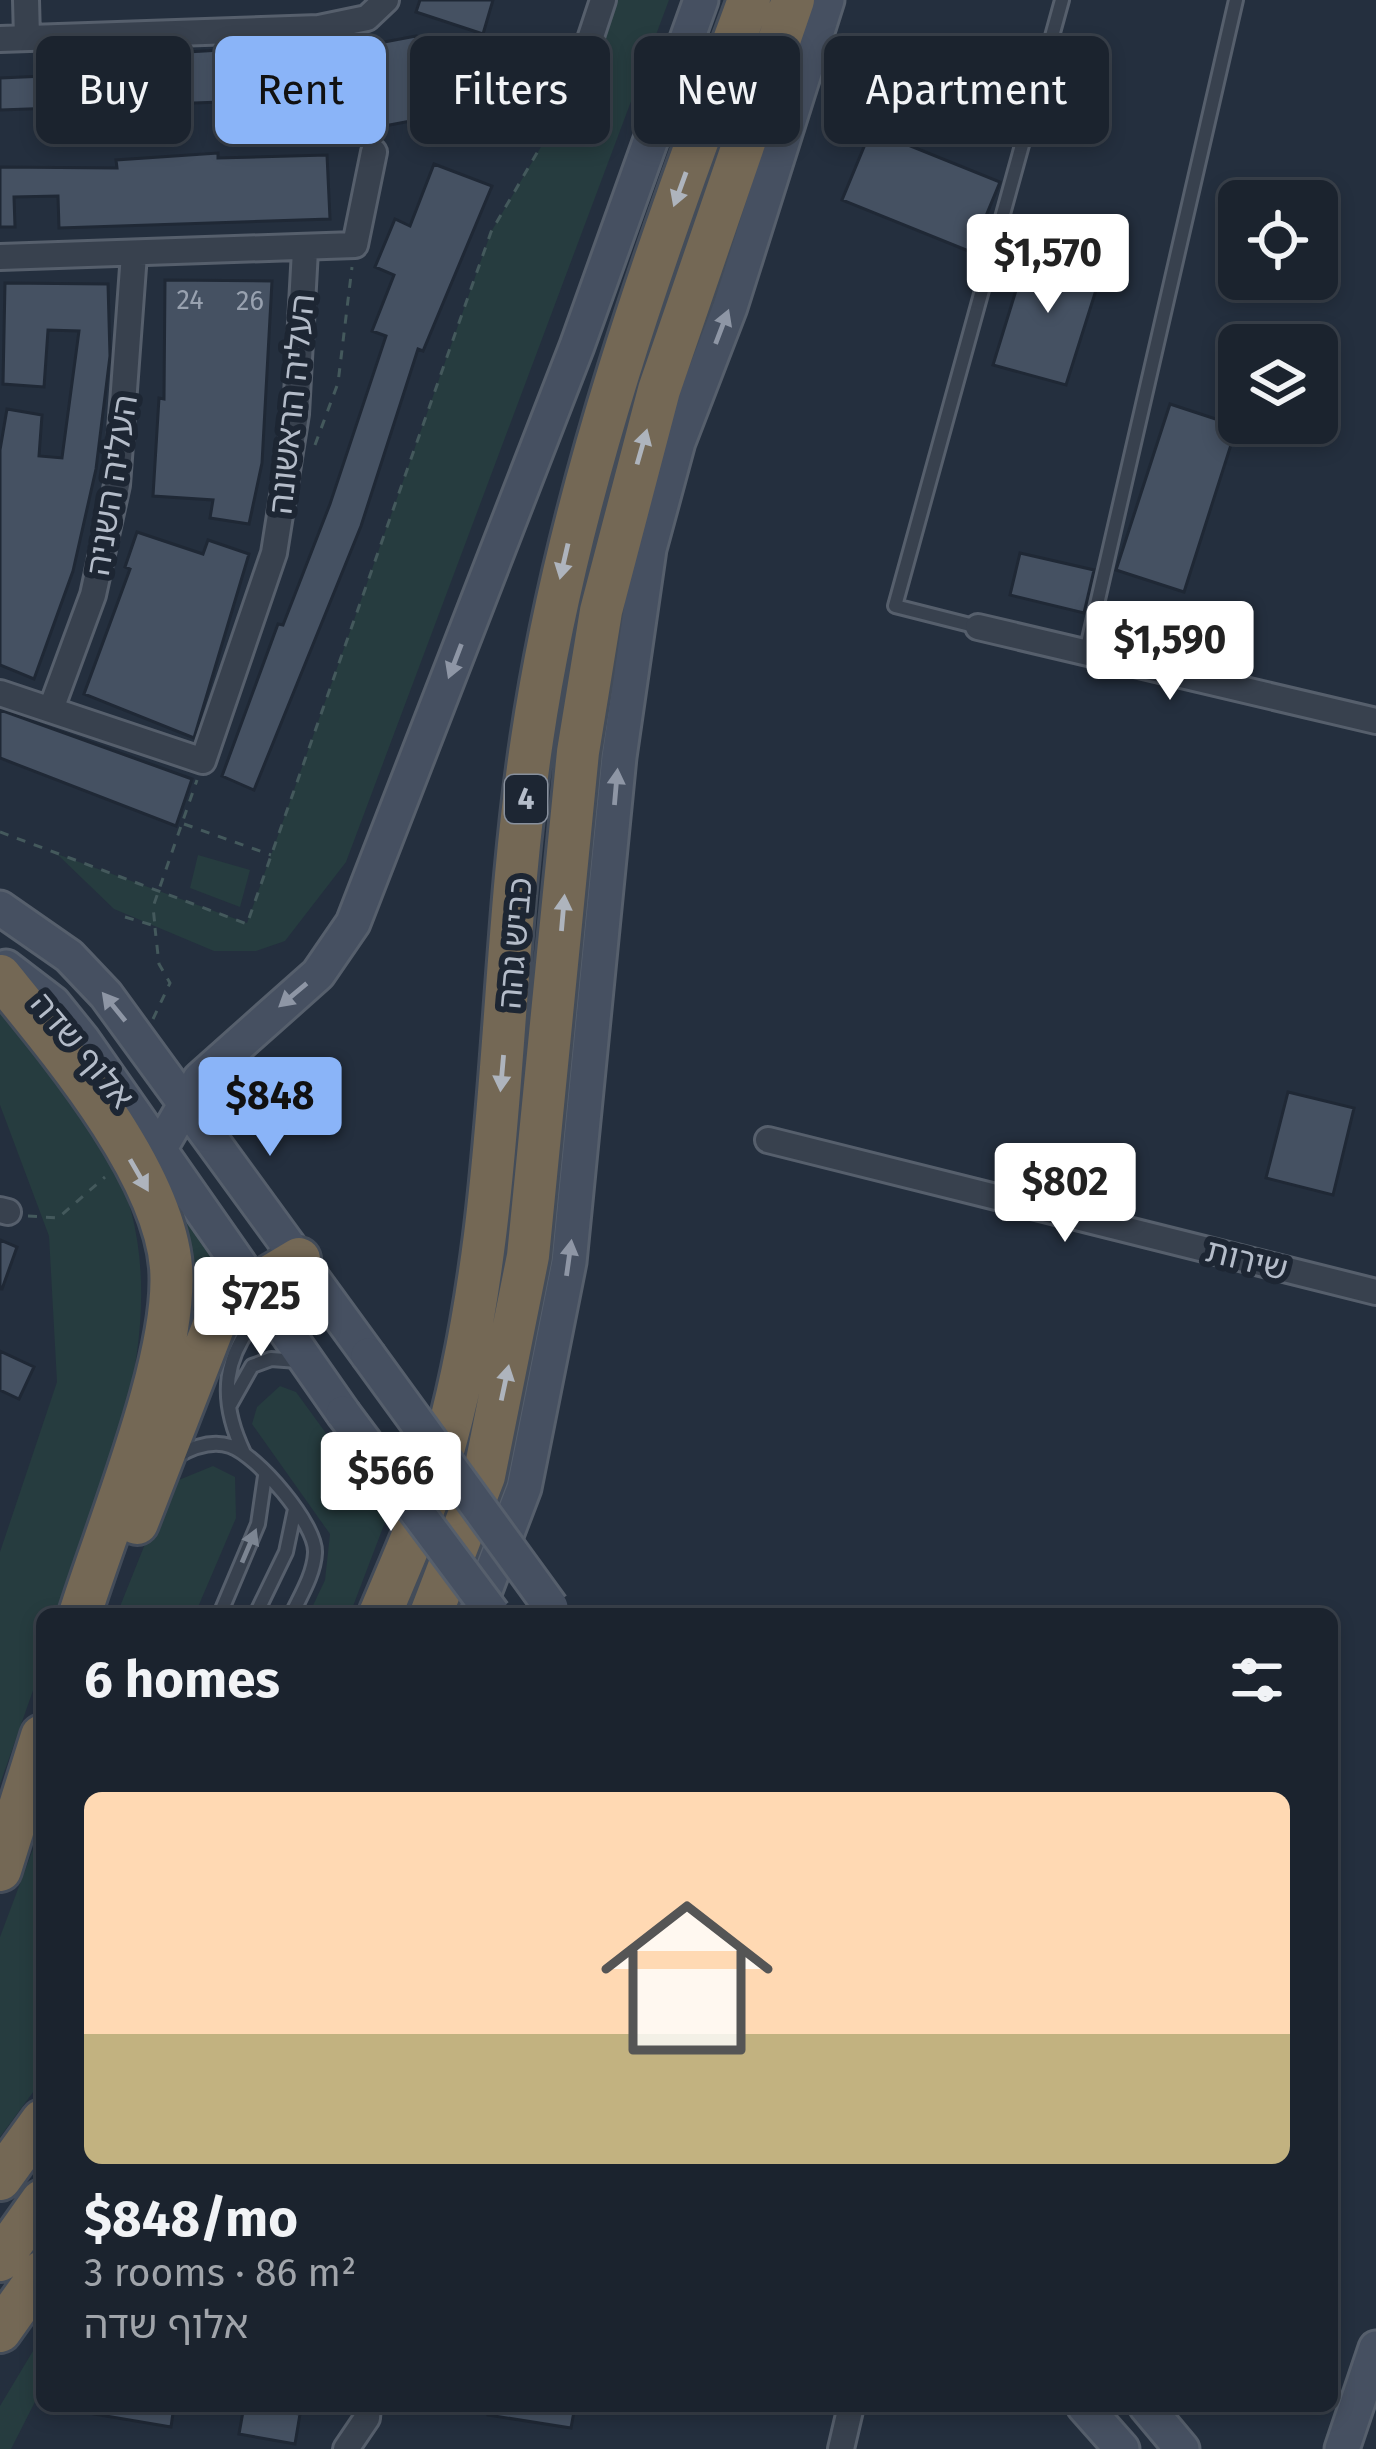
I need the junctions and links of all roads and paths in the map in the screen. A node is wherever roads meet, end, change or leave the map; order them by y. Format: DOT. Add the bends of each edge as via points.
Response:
graph roads {
  1 [pos="26,0"];
  2 [pos="386,0"];
  3 [pos="603,0"];
  4 [pos="701,0"];
  5 [pos="749,0"];
  6 [pos="793,0"];
  7 [pos="826,0"];
  8 [pos="1062,0"];
  9 [pos="1236,0"];
  10 [pos="591,36"];
  11 [pos="27,38"];
  12 [pos="0,39"];
  13 [pos="543,144"];
  14 [pos="374,152"];
  15 [pos="355,245"];
  16 [pos="304,250"];
  17 [pos="134,254"];
  18 [pos="0,257"];
  19 [pos="314,447"];
  20 [pos="978,627"];
  21 [pos="1086,652"];
  22 [pos="0,692"];
  23 [pos="51,709"];
  24 [pos="1376,722"];
  25 [pos="203,761"];
  26 [pos="182,824"];
  27 [pos="0,832"];
  28 [pos="274,856"];
  29 [pos="157,894"];
  30 [pos="0,908"];
  31 [pos="125,917"];
  32 [pos="155,926"];
  33 [pos="0,963"];
  34 [pos="0,976"];
  35 [pos="153,1020"];
  36 [pos="241,1039"];
  37 [pos="158,1062"];
  38 [pos="185,1099"];
  39 [pos="768,1140"];
  40 [pos="160,1148"];
  41 [pos="110,1172"];
  42 [pos="4,1211"];
  43 [pos="299,1259"];
  44 [pos="1376,1292"];
  45 [pos="260,1298"];
  46 [pos="311,1368"];
  47 [pos="228,1412"];
  48 [pos="244,1453"];
  49 [pos="155,1474"];
  50 [pos="266,1476"];
  51 [pos="295,1509"];
  52 [pos="82,1608"];
  53 [pos="105,1608"];
  54 [pos="223,1608"];
  55 [pos="259,1608"];
  56 [pos="294,1608"];
  57 [pos="382,1608"];
  58 [pos="433,1608"];
  59 [pos="478,1608"];
  60 [pos="489,1608"];
  61 [pos="552,1608"];
  62 [pos="36,1755"];
  63 [pos="36,1794"];
  64 [pos="0,1870"];
  65 [pos="0,1891"];
  66 [pos="36,2129"];
  67 [pos="0,2180"];
  68 [pos="36,2209"];
  69 [pos="0,2260"];
  70 [pos="36,2280"];
  71 [pos="36,2305"];
  72 [pos="0,2331"];
  73 [pos="0,2344"];
  74 [pos="1376,2348"];
  75 [pos="368,2412"];
  76 [pos="850,2412"];
  77 [pos="1089,2412"];
  78 [pos="1151,2412"];
  79 [pos="346,2449"];
  80 [pos="841,2449"];
  81 [pos="1122,2449"];
  82 [pos="1182,2449"];
  83 [pos="1342,2449"];
  1 -- 11 [label="street"];
  2 -- 11 [label="street" via="368,18 319,28"];
  3 -- 10 [label="street"];
  4 -- 36 [label="main road, one-way" via="577,346 353,923 318,974"];
  5 -- 57 [label="highway, כביש גהה / 4, one-way" via="620,359 563,567 531,746 498,1126 472,1307 440,1463"];
  58 -- 6 [label="highway, כביש גהה / 4, one-way" via="484,1476 518,1315 544,1131 578,752 601,611 659,391"];
  59 -- 7 [label="main road, one-way" via="524,1488 569,1262 619,757 649,549"];
  8 -- 20 [label="lane" via="895,606"];
  9 -- 21 [label="lane"];
  11 -- 12 [label="street"];
  13 -- 28 [label="path" via="491,232"];
  14 -- 15 [label="street"];
  15 -- 16 [label="street"];
  15 -- 19 [label="path" via="338,383"];
  16 -- 17 [label="street"];
  16 -- 25 [label="street, העליה הראשונה" via="296,414 274,553"];
  17 -- 18 [label="street"];
  17 -- 23 [label="street, העליה השניה" via="117,485 93,595"];
  20 -- 21 [label="street"];
  21 -- 24 [label="street"];
  22 -- 23 [label="street"];
  23 -- 25 [label="street"];
  25 -- 26 [label="path"];
  26 -- 28 [label="path"];
  26 -- 29 [label="path"];
  27 -- 29 [label="path"];
  28 -- 29 [label="path" via="247,924"];
  29 -- 32 [label="path"];
  37 -- 30 [label="main road, אלוף שדה, one-way" via="69,956"];
  31 -- 32 [label="path"];
  32 -- 35 [label="path" via="158,964 170,983"];
  33 -- 40 [label="main road, אלוף שדה" via="53,1004"];
  34 -- 52 [label="highway, one-way" via="146,1185 171,1268 166,1335"];
  36 -- 37 [label="main road" via="190,1063"];
  36 -- 38 [label="main road"];
  37 -- 38 [label="main road, אלוף שדה"];
  38 -- 40 [label="main road"];
  38 -- 43 [label="main road, אלוף שדה"];
  39 -- 44 [label="street, שירות"];
  40 -- 45 [label="main road, אלוף שדה"];
  41 -- 42 [label="path" via="58,1218"];
  43 -- 45 [label="highway"];
  43 -- 61 [label="main road, אלוף שדה, bridge"];
  45 -- 46 [label="main road, אלוף שדה"];
  45 -- 47 [label="lane" via="226,1375"];
  45 -- 49 [label="highway" via="232,1299 208,1331"];
  46 -- 47 [label="lane" via="281,1359 251,1366"];
  46 -- 60 [label="main road, אלוף שדה, bridge"];
  47 -- 48 [label="lane"];
  48 -- 49 [label="lane" via="209,1444 182,1452"];
  48 -- 50 [label="lane"];
  49 -- 53 [label="highway"];
  50 -- 51 [label="lane"];
  54 -- 50 [label="lane, one-way" via="258,1524"];
  51 -- 55 [label="lane" via="286,1552"];
  51 -- 56 [label="lane" via="310,1527 315,1553"];
  62 -- 64 [label="highway"];
  63 -- 65 [label="highway"];
  66 -- 67 [label="highway"];
  68 -- 69 [label="highway"];
  70 -- 72 [label="highway"];
  71 -- 73 [label="highway"];
  74 -- 83 [label="main road"];
  75 -- 79 [label="street"];
  76 -- 80 [label="street"];
  77 -- 81 [label="main road"];
  78 -- 82 [label="main road"];
}
